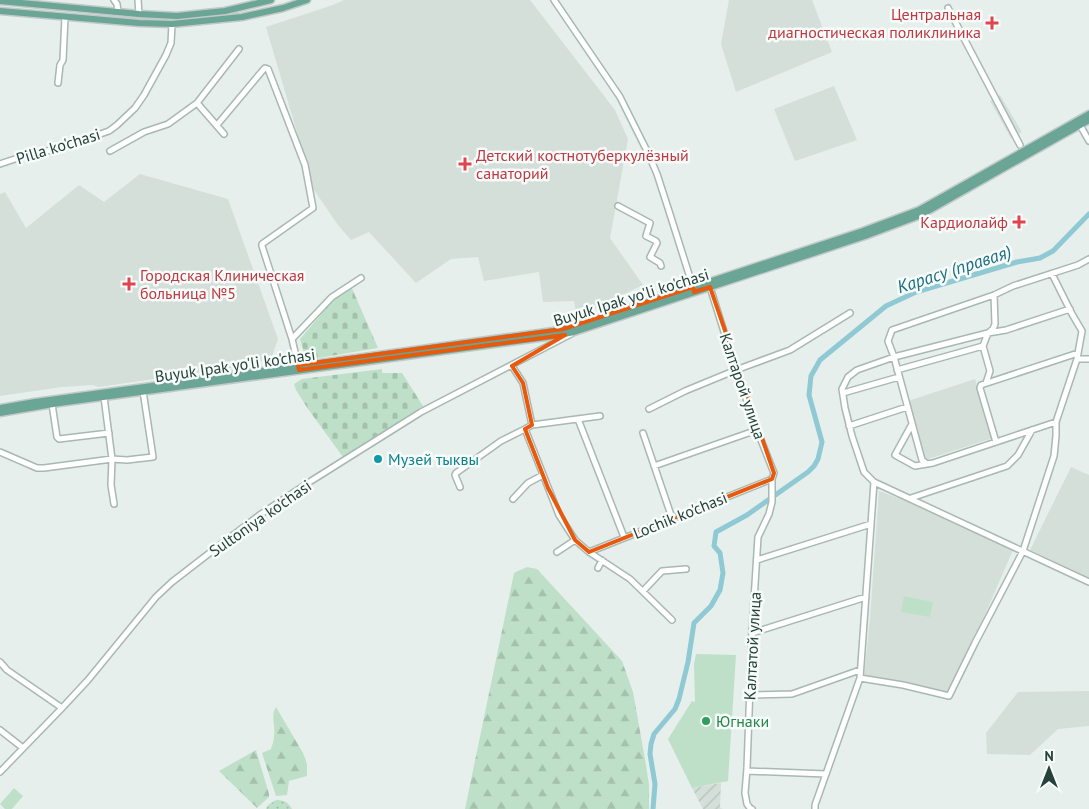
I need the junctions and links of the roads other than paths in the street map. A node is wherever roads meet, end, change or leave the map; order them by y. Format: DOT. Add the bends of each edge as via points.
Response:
graph roads {
  1 [pos="114,0"];
  2 [pos="138,0"];
  3 [pos="271,0"];
  4 [pos="307,0"];
  5 [pos="554,0"];
  6 [pos="0,1"];
  7 [pos="260,1"];
  8 [pos="36,2"];
  9 [pos="948,8"];
  10 [pos="80,9"];
  11 [pos="0,11"];
  12 [pos="118,12"];
  13 [pos="139,14"];
  14 [pos="66,17"];
  15 [pos="79,18"];
  16 [pos="172,24"];
  17 [pos="239,48"];
  18 [pos="58,83"];
  19 [pos="197,103"];
  20 [pos="1089,114"];
  21 [pos="1089,120"];
  22 [pos="1078,123"];
  23 [pos="217,125"];
  24 [pos="224,134"];
  25 [pos="1089,141"];
  26 [pos="1020,144"];
  27 [pos="110,151"];
  28 [pos="0,164"];
  29 [pos="618,206"];
  30 [pos="1089,259"];
  31 [pos="662,266"];
  32 [pos="1052,274"];
  33 [pos="361,278"];
  34 [pos="709,284"];
  35 [pos="693,290"];
  36 [pos="994,295"];
  37 [pos="1070,309"];
  38 [pos="850,313"];
  39 [pos="574,332"];
  40 [pos="988,333"];
  41 [pos="292,339"];
  42 [pos="982,346"];
  43 [pos="1077,356"];
  44 [pos="894,357"];
  45 [pos="1089,359"];
  46 [pos="512,366"];
  47 [pos="299,368"];
  48 [pos="736,370"];
  49 [pos="897,370"];
  50 [pos="898,377"];
  51 [pos="986,383"];
  52 [pos="143,391"];
  53 [pos="843,394"];
  54 [pos="104,397"];
  55 [pos="52,404"];
  56 [pos="907,407"];
  57 [pos="0,408"];
  58 [pos="649,409"];
  59 [pos="0,412"];
  60 [pos="600,416"];
  61 [pos="578,419"];
  62 [pos="1056,422"];
  63 [pos="912,424"];
  64 [pos="532,425"];
  65 [pos="850,426"];
  66 [pos="525,429"];
  67 [pos="757,430"];
  68 [pos="1032,430"];
  69 [pos="109,433"];
  70 [pos="643,433"];
  71 [pos="996,442"];
  72 [pos="0,452"];
  73 [pos="112,459"];
  74 [pos="927,464"];
  75 [pos="654,466"];
  76 [pos="543,475"];
  77 [pos="772,478"];
  78 [pos="874,482"];
  79 [pos="460,487"];
  80 [pos="772,490"];
  81 [pos="910,498"];
  82 [pos="513,499"];
  83 [pos="114,504"];
  84 [pos="672,518"];
  85 [pos="871,524"];
  86 [pos="624,537"];
  87 [pos="575,540"];
  88 [pos="1023,551"];
  89 [pos="557,552"];
  90 [pos="589,552"];
  91 [pos="602,560"];
  92 [pos="757,560"];
  93 [pos="598,568"];
  94 [pos="686,569"];
  95 [pos="1089,582"];
  96 [pos="643,591"];
  97 [pos="866,597"];
  98 [pos="672,620"];
  99 [pos="752,633"];
  100 [pos="0,662"];
  101 [pos="860,670"];
  102 [pos="860,678"];
  103 [pos="750,695"];
  104 [pos="62,708"];
  105 [pos="0,730"];
  106 [pos="23,748"];
  107 [pos="747,771"];
  108 [pos="0,772"];
  109 [pos="826,774"];
  110 [pos="752,809"];
  111 [pos="815,809"];
  1 -- 12 [label="street"];
  2 -- 13 [label="street"];
  3 -- 7 [label="main road"];
  4 -- 16 [label="main road" via="242,17"];
  5 -- 35 [label="street" via="620,96 648,154"];
  6 -- 8 [label="main road"];
  7 -- 13 [label="main road" via="226,11 162,16"];
  8 -- 10 [label="main road"];
  9 -- 26 [label="street"];
  10 -- 12 [label="main road"];
  10 -- 15 [label="main road" via="76,13"];
  11 -- 14 [label="main road"];
  12 -- 13 [label="main road"];
  14 -- 15 [label="main road"];
  14 -- 18 [label="street"];
  15 -- 16 [label="main road"];
  16 -- 28 [label="street, Pilla ko'chasi" via="171,43 166,55 135,108 117,125 109,131 62,147"];
  17 -- 19 [label="street"];
  19 -- 23 [label="street"];
  19 -- 27 [label="street" via="168,124 144,132"];
  20 -- 22 [label="main road"];
  21 -- 22 [label="main road, Buyuk Ipak yo'li ko'chasi"];
  22 -- 25 [label="street"];
  22 -- 34 [label="main road, Buyuk Ipak yo'li ko'chasi" via="919,210"];
  23 -- 24 [label="street"];
  23 -- 41 [label="street" via="262,70 268,69 306,165 313,208 262,244"];
  29 -- 31 [label="street" via="650,223 646,236 657,243 650,257"];
  30 -- 32 [label="street"];
  32 -- 36 [label="street"];
  32 -- 37 [label="street"];
  33 -- 41 [label="street" via="332,297"];
  34 -- 35 [label="main road, Buyuk Ipak yo'li ko'chasi"];
  34 -- 48 [label="street, Калтарой улица"];
  35 -- 39 [label="main road, Buyuk Ipak yo'li ko'chasi"];
  35 -- 47 [label="main road, Buyuk Ipak yo'li ko'chasi" via="573,327"];
  36 -- 40 [label="street" via="995,324"];
  36 -- 44 [label="street" via="892,330 888,340"];
  37 -- 40 [label="street"];
  37 -- 43 [label="street" via="1082,331"];
  38 -- 48 [label="street" via="790,350"];
  39 -- 46 [label="street, Sultoniya ko'chasi"];
  39 -- 47 [label="main road, Buyuk Ipak yo'li ko'chasi"];
  40 -- 42 [label="street"];
  40 -- 44 [label="street"];
  41 -- 47 [label="street"];
  42 -- 49 [label="street"];
  42 -- 51 [label="street" via="990,371"];
  43 -- 45 [label="street"];
  43 -- 51 [label="street"];
  43 -- 62 [label="street"];
  44 -- 49 [label="street"];
  44 -- 53 [label="street" via="857,370 848,377"];
  46 -- 64 [label="street" via="523,383"];
  46 -- 104 [label="street, Sultoniya ko'chasi" via="414,416 261,514 207,555 156,597"];
  47 -- 52 [label="main road, Buyuk Ipak yo'li ko'chasi"];
  47 -- 57 [label="main road, Buyuk Ipak yo'li ko'chasi"];
  48 -- 58 [label="street"];
  48 -- 67 [label="street, Калтарой улица"];
  49 -- 50 [label="street"];
  50 -- 53 [label="street"];
  50 -- 56 [label="street"];
  51 -- 71 [label="street" via="980,386"];
  52 -- 54 [label="main road, Buyuk Ipak yo'li ko'chasi"];
  52 -- 73 [label="street" via="153,457"];
  53 -- 65 [label="street"];
  54 -- 55 [label="main road, Buyuk Ipak yo'li ko'chasi"];
  54 -- 69 [label="street"];
  55 -- 59 [label="main road, Buyuk Ipak yo'li ko'chasi"];
  55 -- 69 [label="street" via="59,439"];
  56 -- 63 [label="street"];
  56 -- 65 [label="street"];
  60 -- 61 [label="street"];
  61 -- 64 [label="street"];
  61 -- 86 [label="street"];
  62 -- 68 [label="street"];
  62 -- 88 [label="street" via="1054,456"];
  63 -- 74 [label="street" via="922,460"];
  63 -- 74 [label="street" via="895,455 915,466"];
  64 -- 66 [label="street"];
  65 -- 78 [label="street" via="864,472"];
  66 -- 76 [label="street"];
  66 -- 79 [label="street" via="501,441 456,473"];
  67 -- 75 [label="street"];
  67 -- 77 [label="street, Калтарой улица" via="774,473"];
  68 -- 71 [label="street"];
  68 -- 81 [label="street" via="1018,455 1007,466"];
  69 -- 73 [label="street"];
  70 -- 75 [label="street"];
  71 -- 74 [label="street"];
  72 -- 73 [label="street" via="37,468"];
  73 -- 83 [label="street"];
  75 -- 84 [label="street"];
  76 -- 82 [label="street" via="528,483"];
  76 -- 87 [label="street" via="559,515"];
  77 -- 80 [label="street, Калтарой улица"];
  77 -- 84 [label="street, Lochik ko'chasi"];
  78 -- 81 [label="street"];
  78 -- 85 [label="street"];
  80 -- 92 [label="street, Калтатой улица" via="769,514 758,537"];
  81 -- 88 [label="street"];
  84 -- 86 [label="street, Lochik ko'chasi"];
  85 -- 92 [label="street"];
  85 -- 97 [label="street"];
  86 -- 90 [label="street, Lochik ko'chasi"];
  87 -- 89 [label="street"];
  87 -- 90 [label="street"];
  88 -- 95 [label="street"];
  88 -- 102 [label="street" via="949,696"];
  90 -- 91 [label="street"];
  91 -- 93 [label="street"];
  91 -- 96 [label="street"];
  92 -- 99 [label="street, Калтатой улица"];
  94 -- 96 [label="street" via="662,571"];
  96 -- 98 [label="street"];
  97 -- 99 [label="street"];
  97 -- 101 [label="street"];
  99 -- 103 [label="street, Калтатой улица"];
  100 -- 104 [label="street"];
  101 -- 102 [label="street"];
  101 -- 103 [label="street" via="792,694"];
  102 -- 109 [label="street"];
  103 -- 107 [label="street, Калтатой улица"];
  104 -- 106 [label="street, Sultoniya ko'chasi"];
  105 -- 106 [label="street"];
  106 -- 108 [label="street, Sultoniya ko'chasi"];
  107 -- 109 [label="street"];
  107 -- 110 [label="street, Калтатой улица" via="745,793 747,804"];
  109 -- 111 [label="street"];
}
